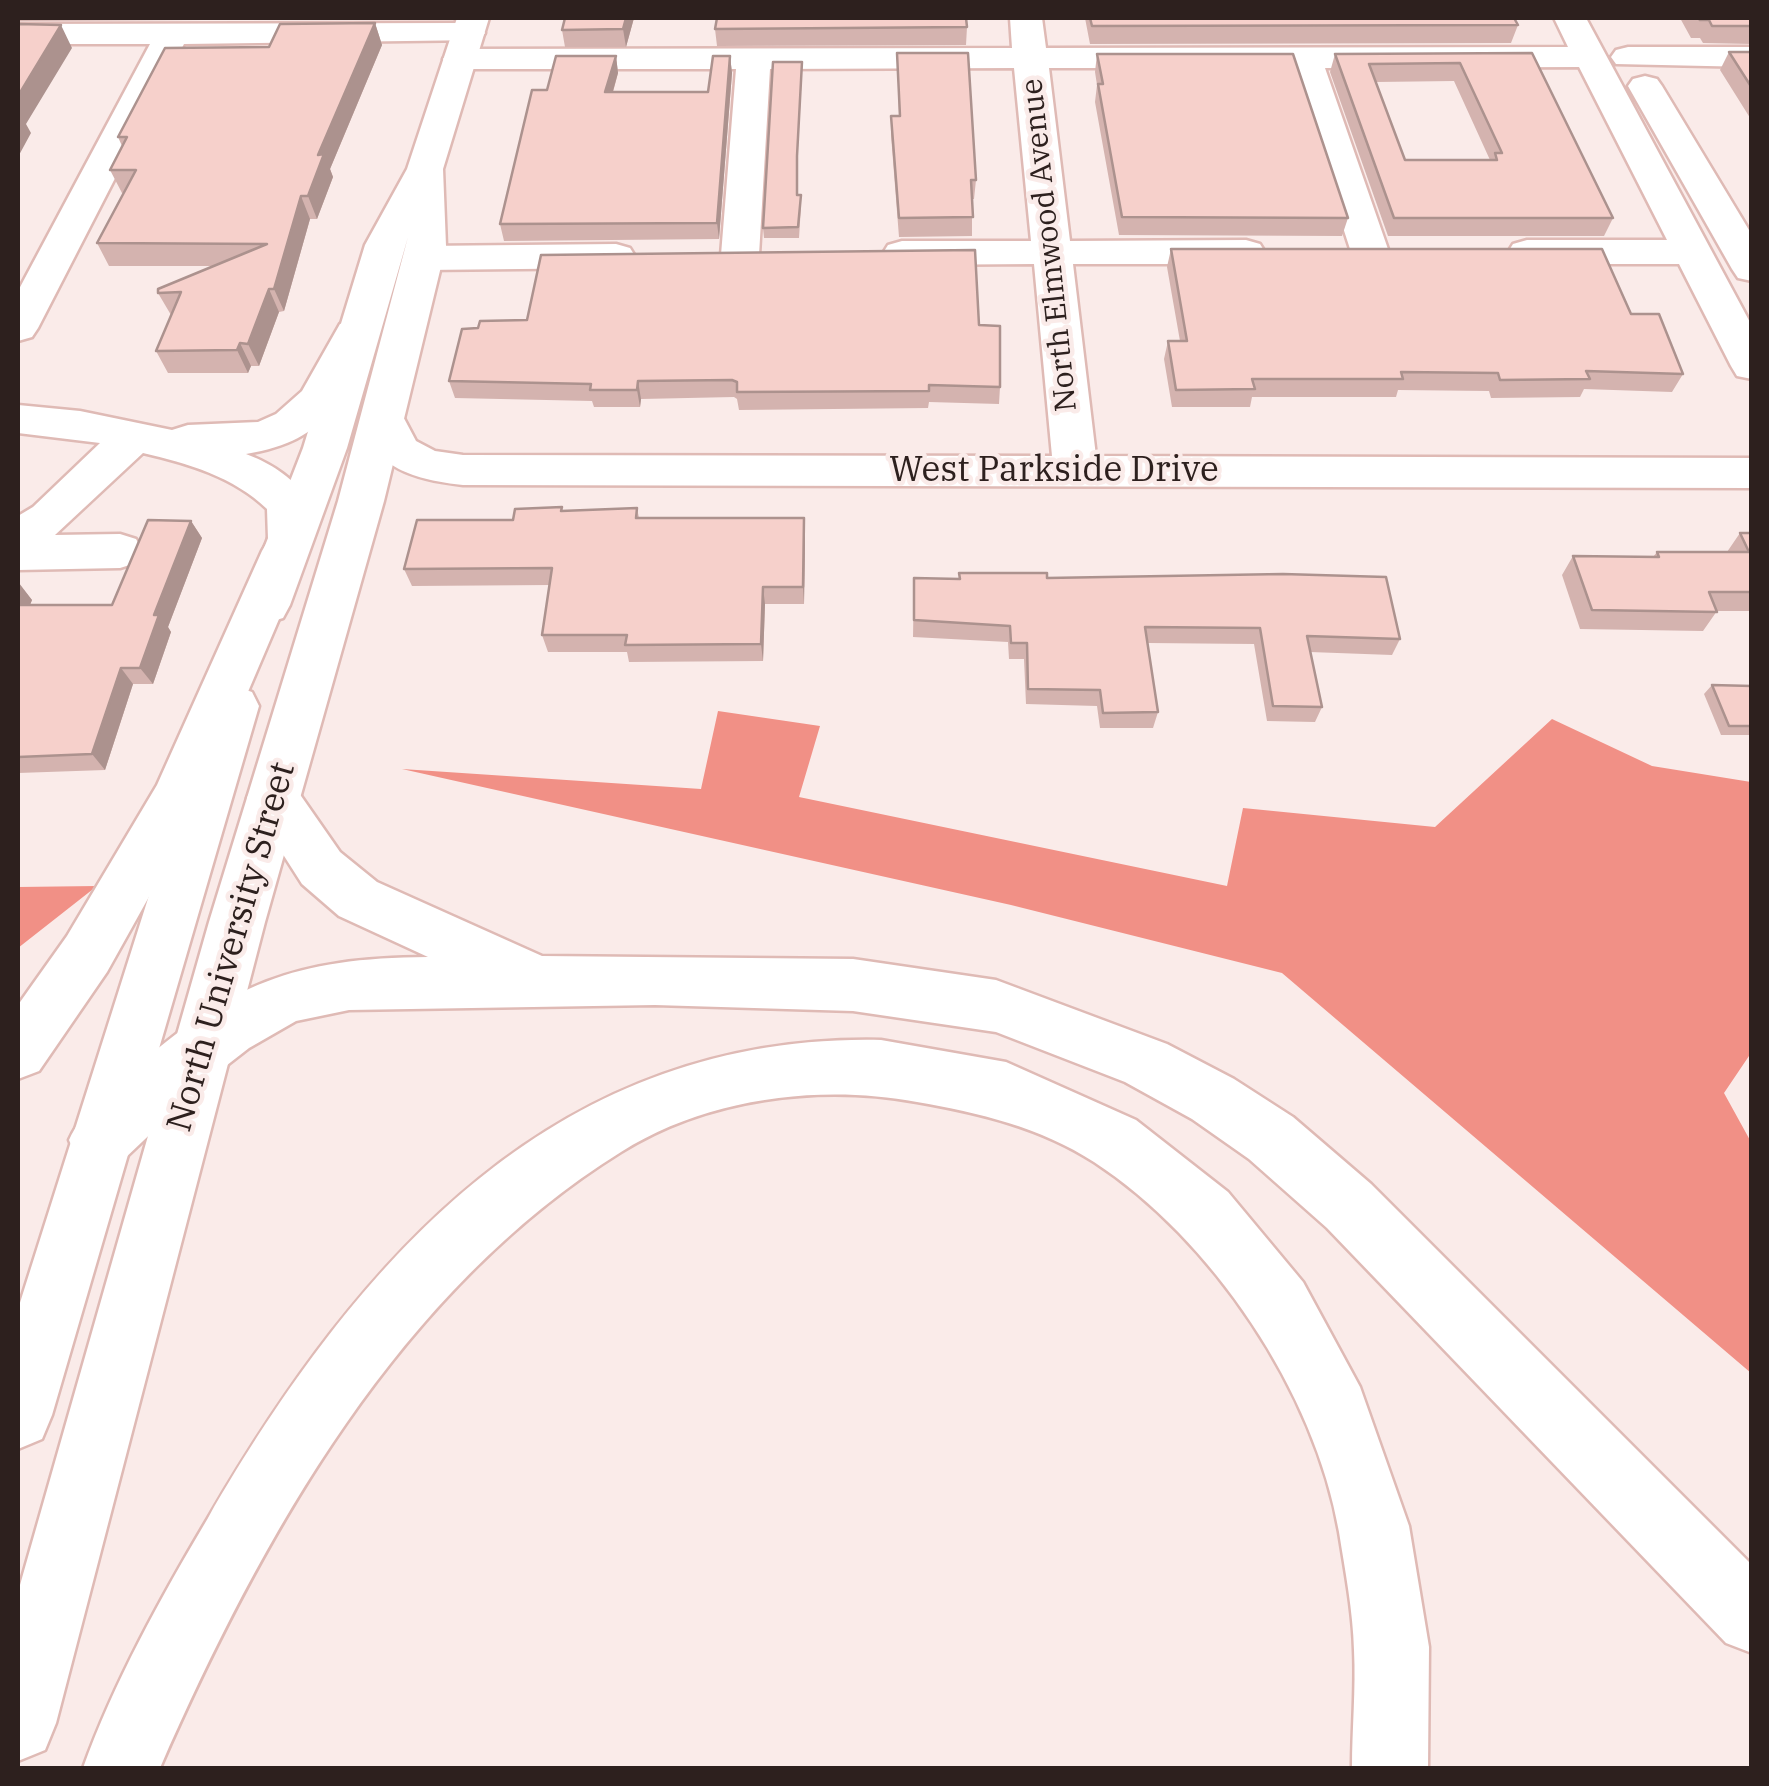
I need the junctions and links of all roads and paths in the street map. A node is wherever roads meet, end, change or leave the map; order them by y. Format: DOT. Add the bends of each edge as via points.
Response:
graph roads {
  1 [pos="1026,18"];
  2 [pos="1570,18"];
  3 [pos="1606,18"];
  4 [pos="18,34"];
  5 [pos="172,34"];
  6 [pos="467,36"];
  7 [pos="1304,57"];
  8 [pos="1591,57"];
  9 [pos="1628,57"];
  10 [pos="1752,57"];
  11 [pos="754,58"];
  12 [pos="1029,58"];
  13 [pos="425,169"];
  14 [pos="1051,251"];
  15 [pos="1283,252"];
  16 [pos="1372,252"];
  17 [pos="1484,252"];
  18 [pos="1692,252"];
  19 [pos="856,253"];
  20 [pos="740,254"];
  21 [pos="779,254"];
  22 [pos="700,255"];
  23 [pos="661,256"];
  24 [pos="1748,257"];
  25 [pos="424,258"];
  26 [pos="363,318"];
  27 [pos="18,328"];
  28 [pos="1752,366"];
  29 [pos="383,417"];
  30 [pos="18,419"];
  31 [pos="135,435"];
  32 [pos="1076,472"];
  33 [pos="1752,473"];
  34 [pos="18,537"];
  35 [pos="288,545"];
  36 [pos="120,551"];
  37 [pos="18,552"];
  38 [pos="273,798"];
  39 [pos="538,980"];
  40 [pos="203,1048"];
  41 [pos="18,1052"];
  42 [pos="100,1140"];
  43 [pos="18,1415"];
  44 [pos="1752,1617"];
  45 [pos="18,1723"];
  46 [pos="121,1768"];
  47 [pos="1390,1768"];
  1 -- 12 [label="main road, North Elmwood Avenue"];
  2 -- 8 [label="main road"];
  3 -- 9 [label="main road"];
  4 -- 5 [label="main road"];
  5 -- 6 [label="main road"];
  5 -- 27 [label="main road"];
  6 -- 11 [label="main road"];
  6 -- 13 [label="main road, North University Street"];
  7 -- 8 [label="main road"];
  7 -- 12 [label="main road"];
  7 -- 16 [label="main road"];
  8 -- 18 [label="main road"];
  9 -- 10 [label="main road"];
  9 -- 24 [label="main road"];
  11 -- 12 [label="main road"];
  11 -- 20 [label="main road"];
  12 -- 14 [label="main road, North Elmwood Avenue"];
  13 -- 25 [label="main road, North University Street"];
  13 -- 26 [label="main road, North University Street" via="384,245"];
  14 -- 15 [label="main road"];
  14 -- 19 [label="main road"];
  14 -- 32 [label="main road, North Elmwood Avenue"];
  17 -- 18 [label="main road"];
  18 -- 28 [label="main road"];
  20 -- 21 [label="main road"];
  20 -- 22 [label="main road"];
  23 -- 25 [label="main road"];
  25 -- 29 [label="main road, North University Street"];
  26 -- 31 [label="main road" via="317,402 296,422 244,440"];
  26 -- 35 [label="main road, North University Street"];
  29 -- 32 [label="main road, West Parkside Drive" via="392,445 417,461 463,470"];
  29 -- 38 [label="main road, North University Street"];
  30 -- 31 [label="main road"];
  31 -- 34 [label="main road" via="49,518"];
  31 -- 35 [label="main road" via="260,477 288,504"];
  32 -- 33 [label="main road, West Parkside Drive"];
  35 -- 41 [label="main road" via="180,794 87,954"];
  35 -- 42 [label="main road, North University Street"];
  36 -- 37 [label="main road"];
  38 -- 39 [label="main road" via="321,868 358,899"];
  38 -- 40 [label="main road, North University Street"];
  39 -- 40 [label="main road" via="391,981 311,991 263,1009"];
  39 -- 44 [label="main road" via="803,982 958,999 1052,1024 1184,1082 1271,1138 1349,1206"];
  40 -- 42 [label="main road"];
  40 -- 45 [label="main road, North University Street"];
  42 -- 43 [label="main road, North University Street"];
  46 -- 47 [label="main road" via="189,1619 267,1485 346,1371 464,1236 538,1170 647,1108 748,1074 835,1066 926,1072 1042,1104 1159,1172 1235,1243 1309,1351 1365,1486 1381,1551 1392,1651"];
}
